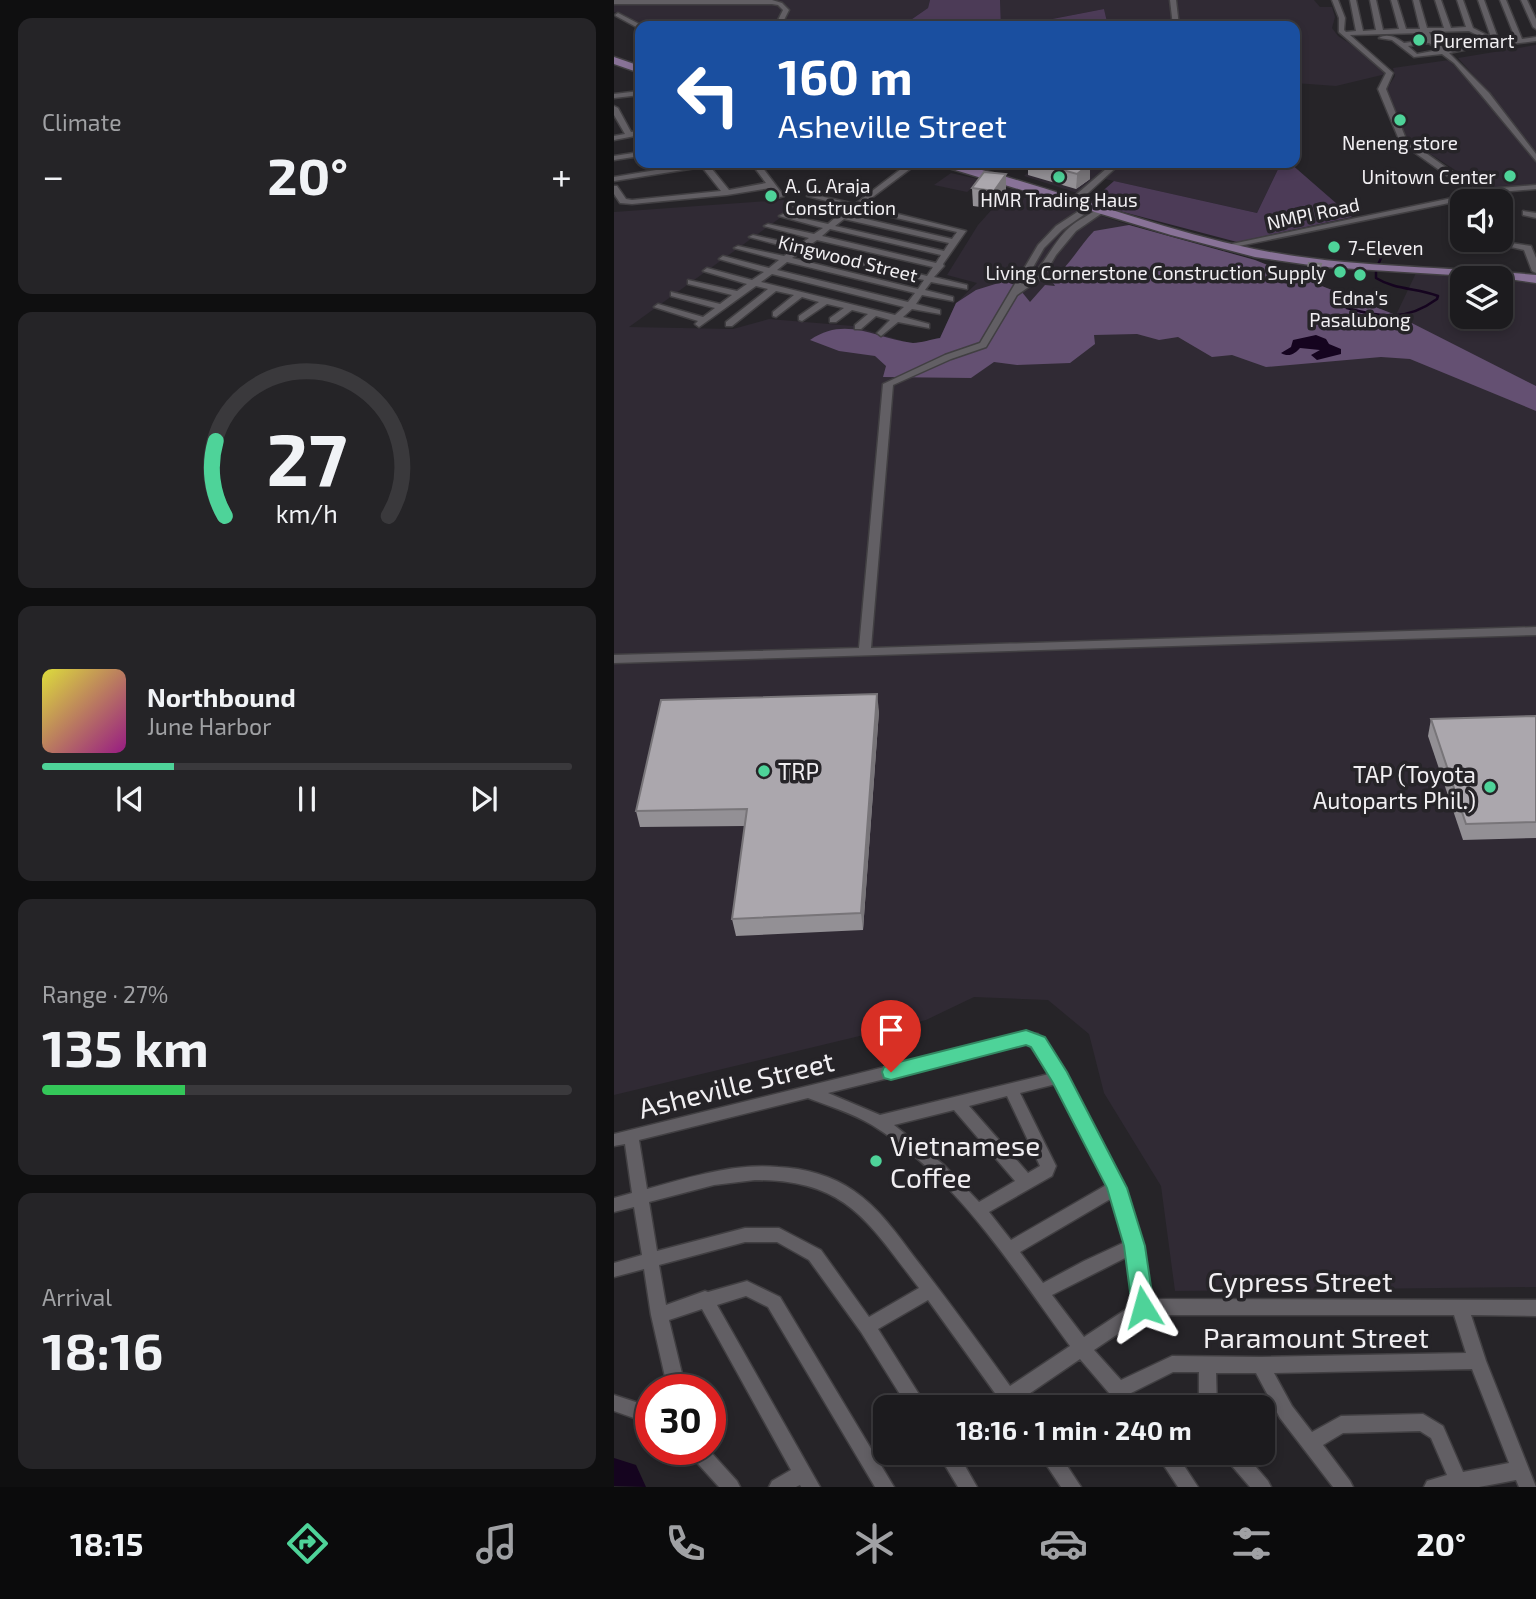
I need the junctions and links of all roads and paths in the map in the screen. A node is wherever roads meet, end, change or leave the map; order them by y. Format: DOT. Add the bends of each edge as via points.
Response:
graph roads {
  1 [pos="1173,0"];
  2 [pos="1335,0"];
  3 [pos="1352,0"];
  4 [pos="1373,0"];
  5 [pos="1394,0"];
  6 [pos="1416,0"];
  7 [pos="1438,0"];
  8 [pos="1460,0"];
  9 [pos="1481,0"];
  10 [pos="1503,0"];
  11 [pos="1524,0"];
  12 [pos="729,1"];
  13 [pos="614,2"];
  14 [pos="618,15"];
  15 [pos="780,21"];
  16 [pos="1175,21"];
  17 [pos="635,24"];
  18 [pos="1536,27"];
  19 [pos="1448,29"];
  20 [pos="1470,29"];
  21 [pos="1424,30"];
  22 [pos="1403,31"];
  23 [pos="1380,32"];
  24 [pos="1349,33"];
  25 [pos="1362,36"];
  26 [pos="1536,39"];
  27 [pos="1430,41"];
  28 [pos="1520,42"];
  29 [pos="1501,44"];
  30 [pos="1402,45"];
  31 [pos="1472,47"];
  32 [pos="1444,51"];
  33 [pos="614,60"];
  34 [pos="635,69"];
  35 [pos="635,94"];
  36 [pos="614,96"];
  37 [pos="614,108"];
  38 [pos="635,134"];
  39 [pos="629,135"];
  40 [pos="614,138"];
  41 [pos="635,155"];
  42 [pos="614,158"];
  43 [pos="1536,159"];
  44 [pos="680,168"];
  45 [pos="707,168"];
  46 [pos="759,168"];
  47 [pos="907,168"];
  48 [pos="959,168"];
  49 [pos="1112,168"];
  50 [pos="614,179"];
  51 [pos="771,185"];
  52 [pos="1534,187"];
  53 [pos="614,188"];
  54 [pos="1472,189"];
  55 [pos="1511,189"];
  56 [pos="727,193"];
  57 [pos="780,196"];
  58 [pos="811,196"];
  59 [pos="1450,201"];
  60 [pos="1085,202"];
  61 [pos="797,206"];
  62 [pos="855,206"];
  63 [pos="1526,213"];
  64 [pos="783,216"];
  65 [pos="842,216"];
  66 [pos="1536,216"];
  67 [pos="768,226"];
  68 [pos="828,226"];
  69 [pos="753,237"];
  70 [pos="814,237"];
  71 [pos="955,242"];
  72 [pos="1514,245"];
  73 [pos="1227,247"];
  74 [pos="738,248"];
  75 [pos="799,248"];
  76 [pos="947,254"];
  77 [pos="723,259"];
  78 [pos="784,259"];
  79 [pos="940,266"];
  80 [pos="707,271"];
  81 [pos="769,271"];
  82 [pos="1536,271"];
  83 [pos="930,279"];
  84 [pos="1536,279"];
  85 [pos="691,282"];
  86 [pos="753,283"];
  87 [pos="964,287"];
  88 [pos="775,288"];
  89 [pos="919,292"];
  90 [pos="675,294"];
  91 [pos="738,295"];
  92 [pos="801,295"];
  93 [pos="1011,296"];
  94 [pos="949,299"];
  95 [pos="825,300"];
  96 [pos="911,305"];
  97 [pos="658,307"];
  98 [pos="721,307"];
  99 [pos="851,307"];
  100 [pos="937,312"];
  101 [pos="875,313"];
  102 [pos="776,314"];
  103 [pos="802,318"];
  104 [pos="897,318"];
  105 [pos="833,320"];
  106 [pos="729,324"];
  107 [pos="926,326"];
  108 [pos="858,327"];
  109 [pos="882,333"];
  110 [pos="1536,631"];
  111 [pos="865,650"];
  112 [pos="614,659"];
  113 [pos="1060,1077"];
  114 [pos="1010,1088"];
  115 [pos="811,1093"];
  116 [pos="956,1102"];
  117 [pos="879,1122"];
  118 [pos="631,1136"];
  119 [pos="614,1140"];
  120 [pos="1027,1183"];
  121 [pos="1117,1188"];
  122 [pos="639,1198"];
  123 [pos="614,1205"];
  124 [pos="979,1210"];
  125 [pos="1134,1246"];
  126 [pos="1011,1249"];
  127 [pos="650,1261"];
  128 [pos="614,1270"];
  129 [pos="931,1290"];
  130 [pos="1042,1292"];
  131 [pos="705,1299"];
  132 [pos="1143,1307"];
  133 [pos="1460,1307"];
  134 [pos="1534,1312"];
  135 [pos="659,1315"];
  136 [pos="867,1327"];
  137 [pos="1082,1348"];
  138 [pos="1477,1361"];
  139 [pos="1207,1364"];
  140 [pos="1261,1365"];
  141 [pos="673,1374"];
  142 [pos="1119,1390"];
  143 [pos="910,1395"];
  144 [pos="1006,1395"];
  145 [pos="1022,1395"];
  146 [pos="1123,1395"];
  147 [pos="1208,1395"];
  148 [pos="614,1403"];
  149 [pos="635,1410"];
  150 [pos="1310,1443"];
  151 [pos="711,1465"];
  152 [pos="954,1465"];
  153 [pos="1056,1465"];
  154 [pos="1173,1465"];
  155 [pos="1243,1465"];
  156 [pos="1525,1479"];
  157 [pos="807,1480"];
  158 [pos="1458,1481"];
  159 [pos="731,1487"];
  160 [pos="778,1487"];
  161 [pos="885,1487"];
  162 [pos="968,1487"];
  163 [pos="1072,1487"];
  164 [pos="1189,1487"];
  165 [pos="1262,1487"];
  166 [pos="1344,1487"];
  167 [pos="1433,1487"];
  1 -- 16 [label="street"];
  2 -- 54 [label="street" via="1342,18 1341,32 1390,73 1382,89 1401,137"];
  3 -- 25 [label="street"];
  4 -- 23 [label="street"];
  5 -- 22 [label="street"];
  6 -- 21 [label="street"];
  7 -- 19 [label="street"];
  8 -- 20 [label="street"];
  9 -- 29 [label="street"];
  10 -- 28 [label="street"];
  11 -- 18 [label="street"];
  12 -- 13 [label="street"];
  12 -- 15 [label="street" via="780,4 786,9"];
  14 -- 17 [label="street"];
  19 -- 20 [label="street"];
  19 -- 21 [label="street"];
  20 -- 29 [label="street"];
  21 -- 22 [label="street"];
  21 -- 27 [label="street"];
  22 -- 23 [label="street"];
  23 -- 25 [label="street"];
  24 -- 25 [label="street"];
  25 -- 30 [label="street" via="1393,38"];
  26 -- 28 [label="street"];
  27 -- 30 [label="street"];
  27 -- 32 [label="street"];
  28 -- 29 [label="street"];
  30 -- 32 [label="street" via="1416,56"];
  31 -- 32 [label="street"];
  32 -- 43 [label="street" via="1486,94"];
  33 -- 34 [label="main road"];
  35 -- 36 [label="street"];
  37 -- 39 [label="street"];
  38 -- 39 [label="street"];
  39 -- 40 [label="street"];
  41 -- 42 [label="street"];
  44 -- 50 [label="street"];
  45 -- 56 [label="street"];
  46 -- 51 [label="street"];
  47 -- 62 [label="street"];
  48 -- 60 [label="main road"];
  49 -- 60 [label="street"];
  51 -- 56 [label="street"];
  51 -- 57 [label="street"];
  52 -- 55 [label="street, NMPI Road"];
  53 -- 56 [label="street" via="623,201 632,202"];
  58 -- 62 [label="street"];
  59 -- 73 [label="street, NMPI Road"];
  60 -- 73 [label="main road"];
  60 -- 93 [label="street" via="1041,247"];
  60 -- 93 [label="street" via="1073,229 1040,275"];
  61 -- 65 [label="street"];
  62 -- 65 [label="street"];
  62 -- 71 [label="street" via="960,230 963,233"];
  63 -- 66 [label="street"];
  64 -- 68 [label="street"];
  65 -- 68 [label="street"];
  65 -- 71 [label="street"];
  67 -- 70 [label="street"];
  68 -- 70 [label="street"];
  68 -- 76 [label="street"];
  69 -- 75 [label="street"];
  70 -- 75 [label="street"];
  70 -- 79 [label="street"];
  71 -- 76 [label="street"];
  72 -- 82 [label="street" via="1528,248"];
  73 -- 84 [label="main road" via="1272,256"];
  74 -- 78 [label="street, Kingwood Street"];
  75 -- 78 [label="street"];
  75 -- 83 [label="street"];
  76 -- 79 [label="street"];
  77 -- 81 [label="street"];
  78 -- 81 [label="street"];
  78 -- 89 [label="street, Kingwood Street"];
  79 -- 83 [label="street"];
  80 -- 86 [label="street"];
  81 -- 86 [label="street"];
  81 -- 96 [label="street"];
  83 -- 87 [label="street"];
  83 -- 89 [label="street"];
  85 -- 91 [label="street"];
  86 -- 88 [label="street"];
  86 -- 91 [label="street"];
  88 -- 92 [label="street"];
  88 -- 106 [label="street"];
  89 -- 94 [label="street, Kingwood Street"];
  89 -- 96 [label="street"];
  90 -- 98 [label="street"];
  91 -- 98 [label="street"];
  92 -- 95 [label="street"];
  92 -- 102 [label="street"];
  93 -- 111 [label="street" via="983,345 888,384"];
  95 -- 99 [label="street"];
  95 -- 103 [label="street"];
  96 -- 100 [label="street"];
  96 -- 104 [label="street"];
  97 -- 98 [label="street" via="702,322"];
  99 -- 101 [label="street"];
  99 -- 105 [label="street"];
  101 -- 104 [label="street"];
  101 -- 108 [label="street"];
  104 -- 107 [label="street"];
  104 -- 109 [label="street"];
  110 -- 111 [label="street"];
  111 -- 112 [label="street"];
  113 -- 114 [label="street"];
  113 -- 115 [label="street, Asheville Street" via="1038,1042 1026,1038"];
  113 -- 121 [label="street, Asheville Street"];
  114 -- 116 [label="street"];
  114 -- 120 [label="street" via="1047,1161 1046,1171"];
  115 -- 117 [label="street"];
  115 -- 118 [label="street, Asheville Street"];
  116 -- 117 [label="street"];
  116 -- 120 [label="street"];
  117 -- 124 [label="street"];
  118 -- 119 [label="street, Asheville Street"];
  118 -- 122 [label="street"];
  120 -- 124 [label="street"];
  121 -- 125 [label="street, Asheville Street"];
  121 -- 126 [label="street"];
  122 -- 123 [label="street"];
  122 -- 127 [label="street"];
  122 -- 129 [label="street" via="743,1174 777,1173 810,1179 858,1204"];
  124 -- 126 [label="street"];
  125 -- 130 [label="street"];
  125 -- 132 [label="street, Asheville Street"];
  126 -- 130 [label="street"];
  127 -- 128 [label="street"];
  127 -- 135 [label="street"];
  127 -- 136 [label="street" via="745,1235 779,1235 815,1255"];
  129 -- 136 [label="street"];
  129 -- 144 [label="street"];
  130 -- 137 [label="street"];
  131 -- 135 [label="street"];
  131 -- 157 [label="street"];
  131 -- 161 [label="street" via="747,1288 774,1302"];
  132 -- 133 [label="street, Cypress Street"];
  132 -- 137 [label="street"];
  133 -- 134 [label="street, Cypress Street"];
  133 -- 138 [label="street"];
  135 -- 141 [label="street"];
  136 -- 143 [label="street"];
  137 -- 142 [label="street"];
  137 -- 145 [label="street"];
  138 -- 140 [label="street, Paramount Street"];
  138 -- 156 [label="street"];
  139 -- 140 [label="street, Paramount Street"];
  139 -- 142 [label="street, Paramount Street" via="1172,1364"];
  139 -- 147 [label="street"];
  140 -- 150 [label="street" via="1286,1412"];
  142 -- 146 [label="street"];
  148 -- 149 [label="street"];
  150 -- 158 [label="street" via="1341,1424 1423,1422 1437,1432"];
  150 -- 166 [label="street"];
  151 -- 159 [label="street"];
  152 -- 162 [label="street"];
  153 -- 163 [label="street"];
  154 -- 164 [label="street"];
  155 -- 165 [label="street"];
  156 -- 158 [label="street"];
  157 -- 160 [label="street"];
  158 -- 167 [label="street"];
}
